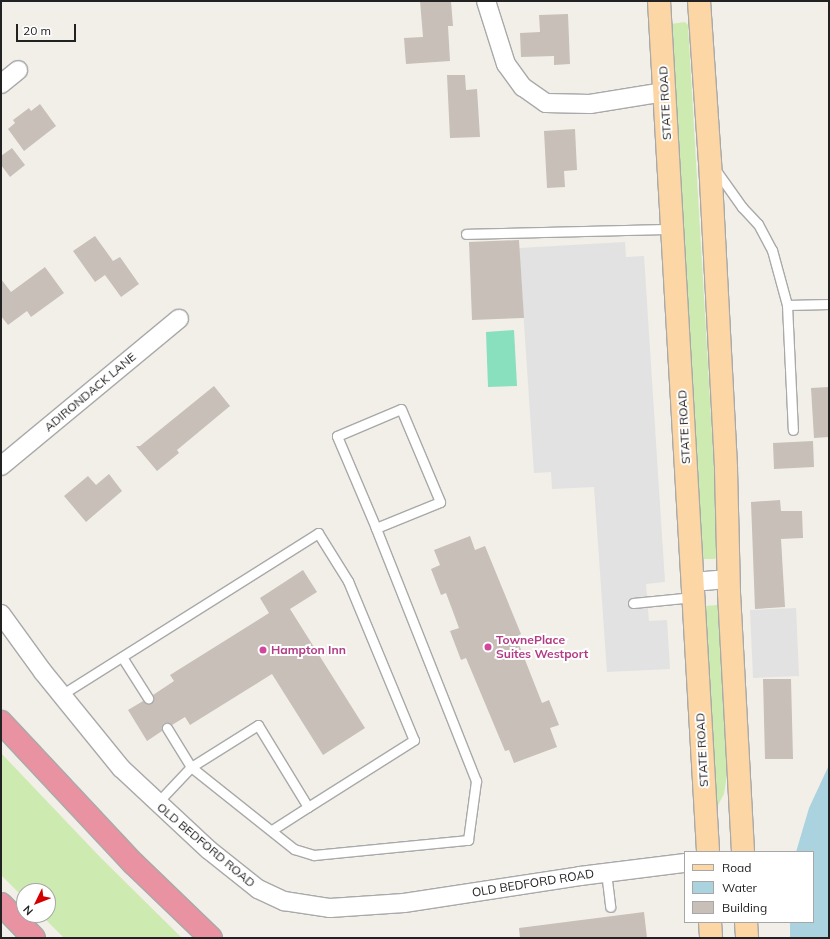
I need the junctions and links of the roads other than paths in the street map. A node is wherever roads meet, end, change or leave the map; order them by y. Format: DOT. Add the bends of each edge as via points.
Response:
graph roads {
  1 [pos="486,1"];
  2 [pos="659,1"];
  3 [pos="699,1"];
  4 [pos="18,70"];
  5 [pos="1,84"];
  6 [pos="664,92"];
  7 [pos="710,162"];
  8 [pos="672,229"];
  9 [pos="466,234"];
  10 [pos="829,304"];
  11 [pos="787,306"];
  12 [pos="179,319"];
  13 [pos="793,430"];
  14 [pos="1,466"];
  15 [pos="376,528"];
  16 [pos="729,579"];
  17 [pos="693,590"];
  18 [pos="633,603"];
  19 [pos="1,614"];
  20 [pos="122,657"];
  21 [pos="61,695"];
  22 [pos="148,698"];
  23 [pos="1,722"];
  24 [pos="167,728"];
  25 [pos="191,767"];
  26 [pos="157,803"];
  27 [pos="308,807"];
  28 [pos="272,830"];
  29 [pos="708,851"];
  30 [pos="743,851"];
  31 [pos="684,863"];
  32 [pos="606,872"];
  33 [pos="1,904"];
  34 [pos="610,907"];
  35 [pos="710,923"];
  36 [pos="746,923"];
  37 [pos="34,938"];
  38 [pos="211,938"];
  39 [pos="711,938"];
  40 [pos="747,938"];
  1 -- 6 [label="street" via="506,64 523,87 546,103 590,104"];
  2 -- 6 [label="main road, STATE ROAD"];
  3 -- 7 [label="main road"];
  4 -- 5 [label="street"];
  6 -- 8 [label="main road, STATE ROAD"];
  7 -- 11 [label="lane" via="742,207 758,224 772,250"];
  7 -- 16 [label="main road" via="726,469"];
  8 -- 9 [label="lane"];
  8 -- 17 [label="main road, STATE ROAD"];
  10 -- 11 [label="lane"];
  11 -- 13 [label="lane"];
  12 -- 14 [label="street, ADIRONDACK LANE"];
  15 -- 15 [label="lane" via="337,436 401,409 440,502"];
  15 -- 28 [label="lane" via="476,781 468,840 314,856 294,849"];
  16 -- 17 [label="street"];
  16 -- 30 [label="main road"];
  17 -- 18 [label="lane"];
  17 -- 29 [label="main road, STATE ROAD"];
  19 -- 21 [label="street, OLD BEDFORD ROAD"];
  20 -- 21 [label="lane"];
  20 -- 22 [label="lane"];
  20 -- 27 [label="lane" via="318,533 348,581 414,740"];
  21 -- 26 [label="street, OLD BEDFORD ROAD" via="121,768"];
  23 -- 38 [label="highway" via="133,862"];
  24 -- 25 [label="lane"];
  25 -- 26 [label="lane"];
  25 -- 27 [label="lane" via="258,725"];
  25 -- 28 [label="lane"];
  26 -- 32 [label="street, OLD BEDFORD ROAD" via="209,850 258,889 284,901 330,908 404,903"];
  27 -- 28 [label="lane"];
  31 -- 32 [label="street, OLD BEDFORD ROAD"];
  32 -- 34 [label="lane"];
  33 -- 37 [label="highway"];
  35 -- 39 [label="main road"];
  36 -- 40 [label="main road"];
}
